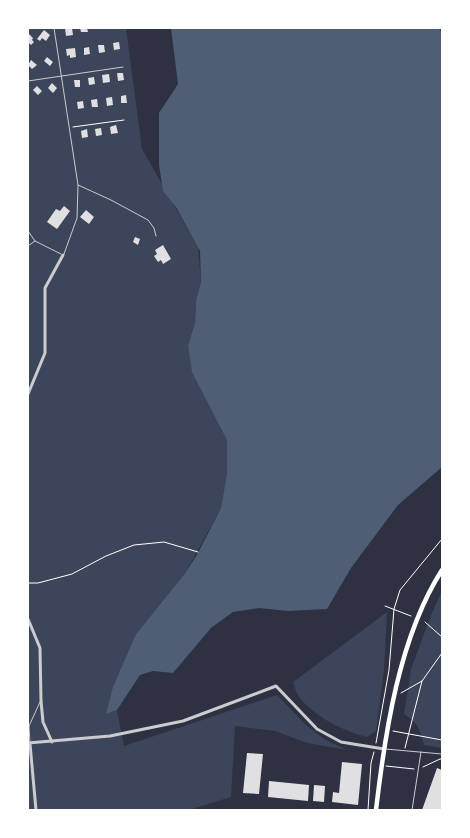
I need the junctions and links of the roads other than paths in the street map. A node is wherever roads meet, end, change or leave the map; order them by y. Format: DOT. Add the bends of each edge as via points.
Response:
graph roads {
  1 [pos="54,28"];
  2 [pos="123,67"];
  3 [pos="61,77"];
  4 [pos="28,82"];
  5 [pos="78,186"];
  6 [pos="28,231"];
  7 [pos="156,236"];
  8 [pos="35,240"];
  9 [pos="28,246"];
  10 [pos="63,256"];
  11 [pos="28,394"];
  12 [pos="442,570"];
  13 [pos="28,619"];
  14 [pos="40,701"];
  15 [pos="52,742"];
  16 [pos="29,744"];
  17 [pos="384,749"];
  18 [pos="421,752"];
  19 [pos="442,754"];
  20 [pos="36,810"];
  21 [pos="376,810"];
  22 [pos="412,810"];
  1 -- 3 [label="lane"];
  2 -- 3 [label="lane"];
  3 -- 4 [label="lane"];
  3 -- 5 [label="lane"];
  5 -- 7 [label="lane" via="148,220"];
  5 -- 10 [label="lane" via="77,218"];
  6 -- 8 [label="lane"];
  8 -- 9 [label="lane"];
  8 -- 10 [label="lane"];
  10 -- 11 [label="street" via="44,288 46,353"];
  12 -- 17 [label="main road" via="418,619 402,666"];
  13 -- 14 [label="street" via="40,648"];
  14 -- 15 [label="street" via="43,722"];
  14 -- 16 [label="lane" via="29,726"];
  15 -- 16 [label="street"];
  15 -- 17 [label="street" via="110,736 183,721 276,686 316,729 342,742"];
  16 -- 20 [label="street"];
  17 -- 18 [label="lane"];
  17 -- 21 [label="main road"];
  18 -- 19 [label="lane"];
  18 -- 22 [label="lane"];
}
